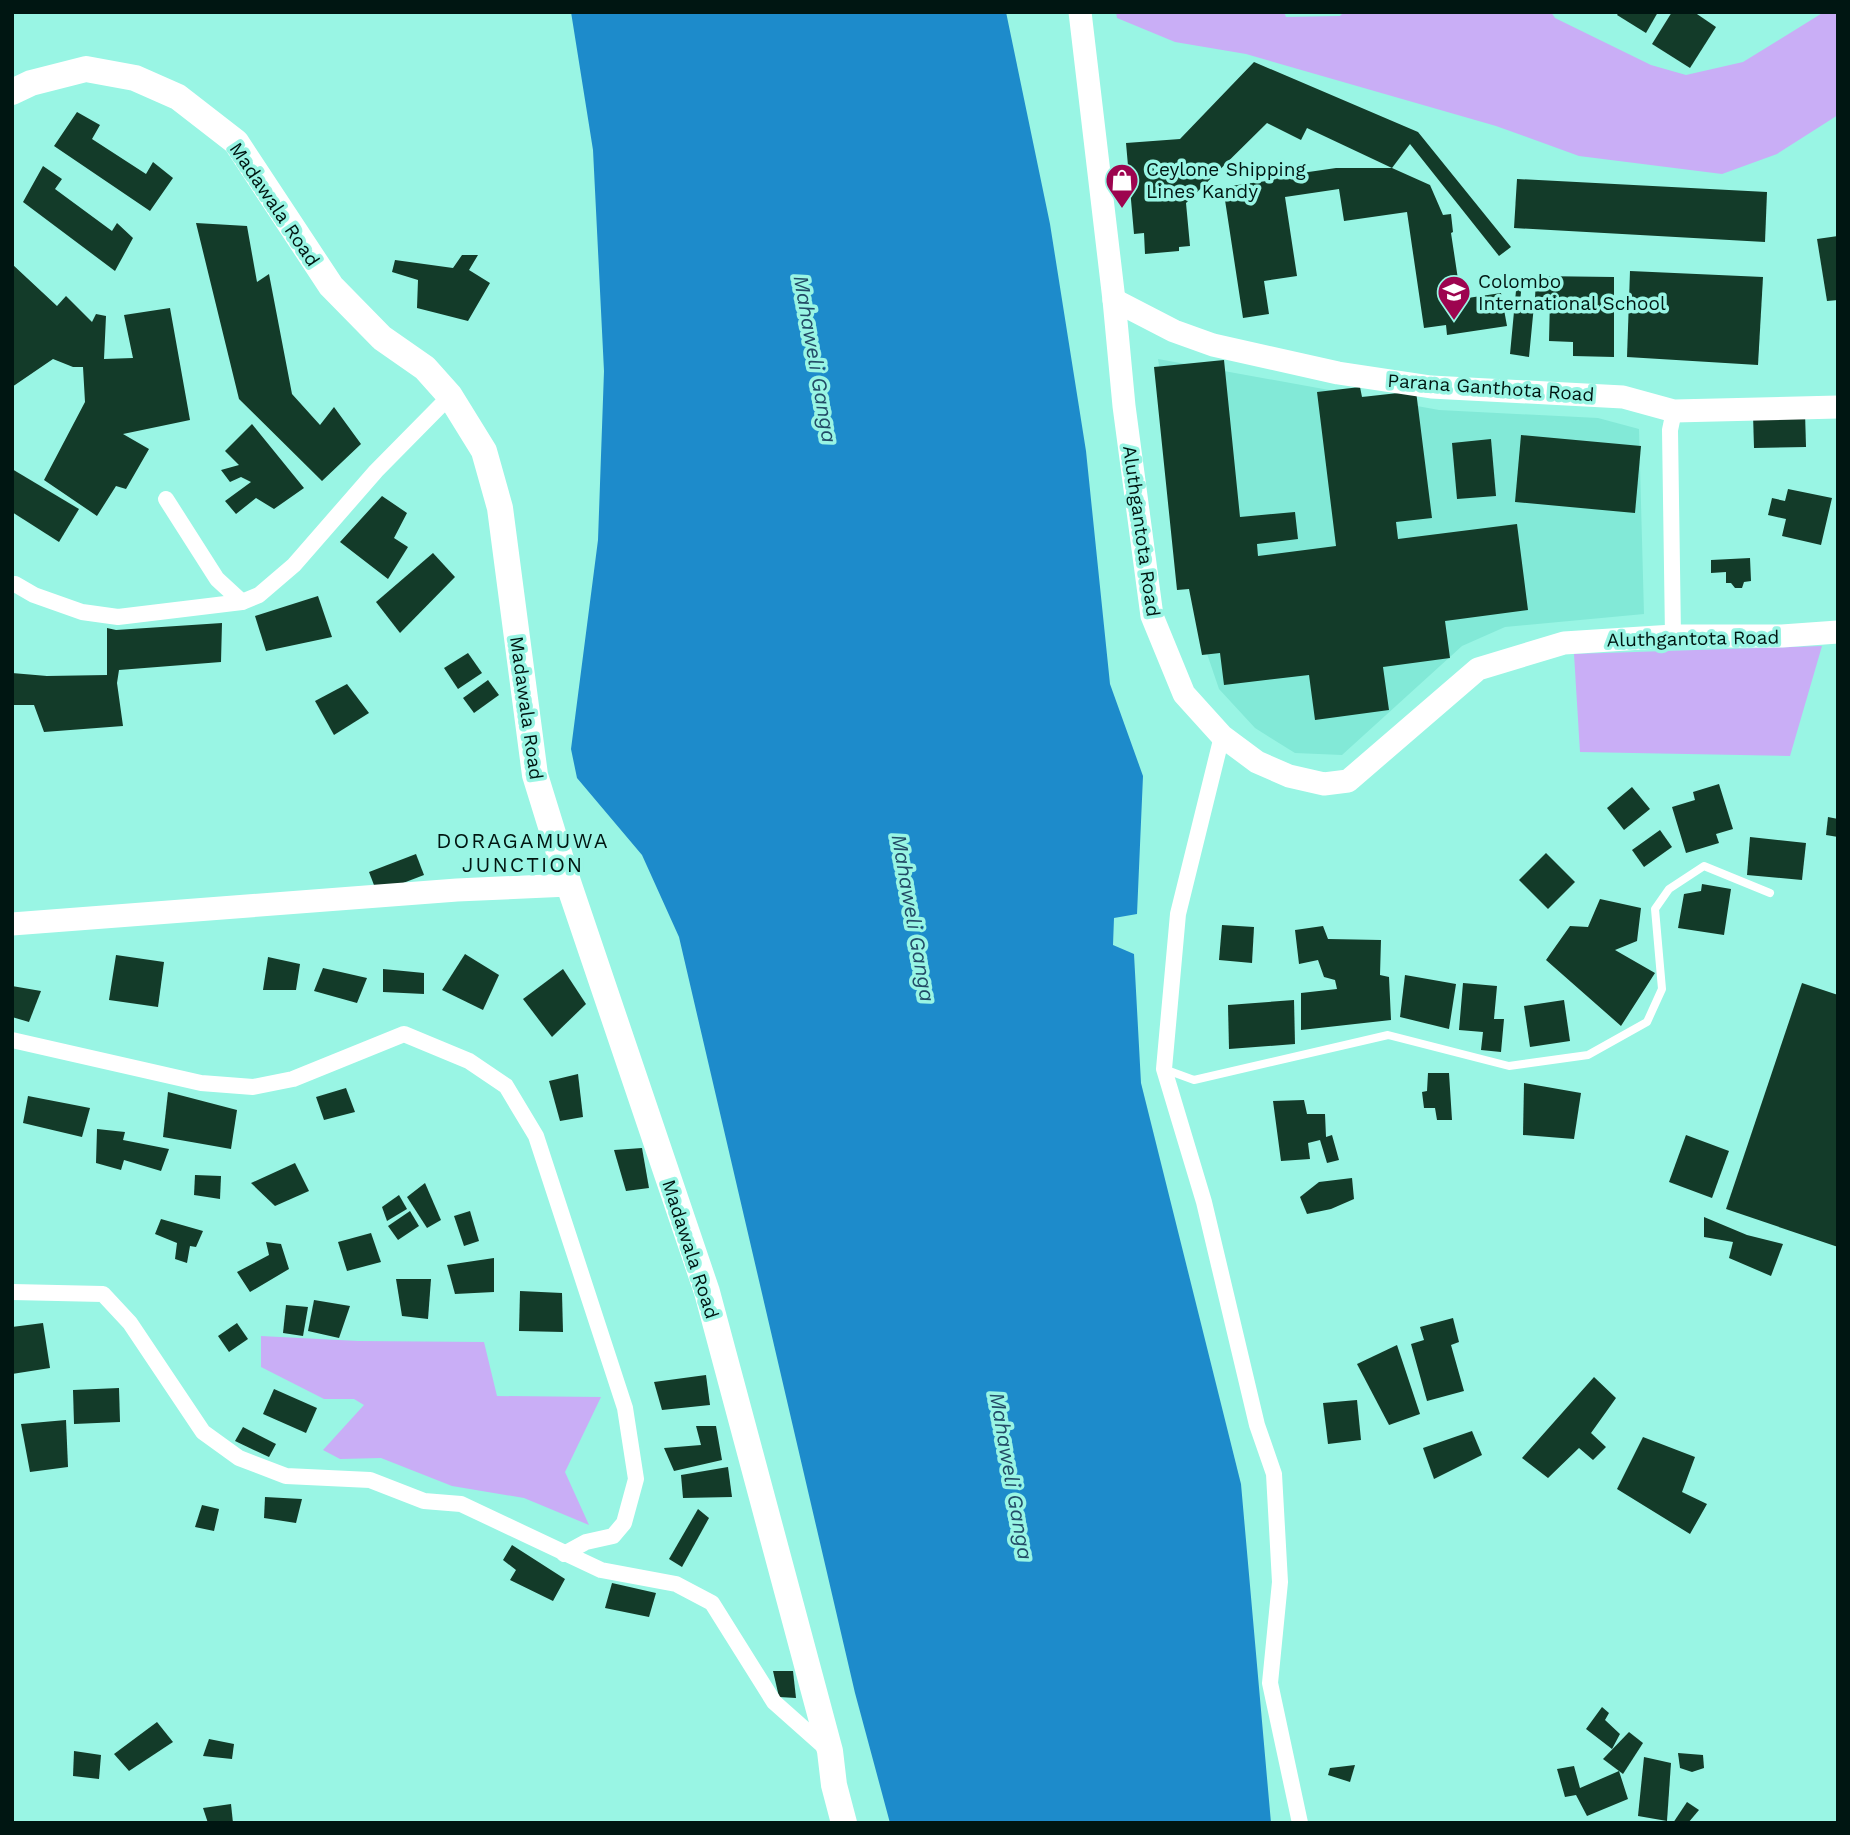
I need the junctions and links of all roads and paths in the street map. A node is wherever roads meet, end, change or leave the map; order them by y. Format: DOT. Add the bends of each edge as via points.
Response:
graph roads {
  1 [pos="1080,12"];
  2 [pos="12,92"];
  3 [pos="1114,300"];
  4 [pos="450,396"];
  5 [pos="1838,407"];
  6 [pos="1674,411"];
  7 [pos="166,499"];
  8 [pos="15,584"];
  9 [pos="242,602"];
  10 [pos="1838,632"];
  11 [pos="1673,636"];
  12 [pos="1222,736"];
  13 [pos="569,884"];
  14 [pos="1770,893"];
  15 [pos="12,924"];
  16 [pos="12,1040"];
  17 [pos="1164,1069"];
  18 [pos="12,1292"];
  19 [pos="564,1554"];
  20 [pos="830,1751"];
  21 [pos="844,1823"];
  22 [pos="1300,1823"];
  1 -- 3 [label="street, Aluthgantota Road"];
  2 -- 4 [label="main road, Madawala Road" via="86,69 135,78 178,97 236,142 331,286 382,338 425,368"];
  3 -- 6 [label="street, Parana Ganthota Road" via="1174,331 1285,362 1431,387 1623,397"];
  3 -- 12 [label="street, Aluthgantota Road" via="1152,616 1184,694"];
  4 -- 9 [label="street" via="376,471 294,565 259,595"];
  4 -- 13 [label="main road, Madawala Road" via="484,451 500,508 535,775"];
  5 -- 6 [label="street, Parana Ganthota Road"];
  6 -- 11 [label="street" via="1670,430"];
  7 -- 9 [label="street" via="217,579"];
  8 -- 9 [label="street" via="82,612 118,617"];
  10 -- 11 [label="street, Aluthgantota Road"];
  11 -- 12 [label="street, Aluthgantota Road" via="1564,643 1478,669 1348,781 1324,784 1289,776 1256,761"];
  12 -- 17 [label="street" via="1178,914"];
  13 -- 15 [label="street"];
  13 -- 20 [label="main road, Madawala Road" via="707,1292"];
  14 -- 17 [label="lane" via="1704,866 1669,888 1655,909 1662,989 1647,1022 1588,1055 1509,1066 1388,1035 1194,1080"];
  16 -- 19 [label="street" via="201,1083 253,1087 293,1079 404,1034 469,1061 506,1086 536,1136 625,1408 636,1479 625,1523 613,1536 586,1542"];
  17 -- 22 [label="street" via="1205,1202 1257,1425 1274,1474 1280,1582 1270,1683"];
  18 -- 19 [label="street" via="103,1294 130,1323 203,1432 239,1458 286,1476 370,1479 424,1500 461,1504"];
  19 -- 20 [label="street" via="601,1570 676,1584 712,1603 774,1702"];
  20 -- 21 [label="main road, Madawala Road"];
}
